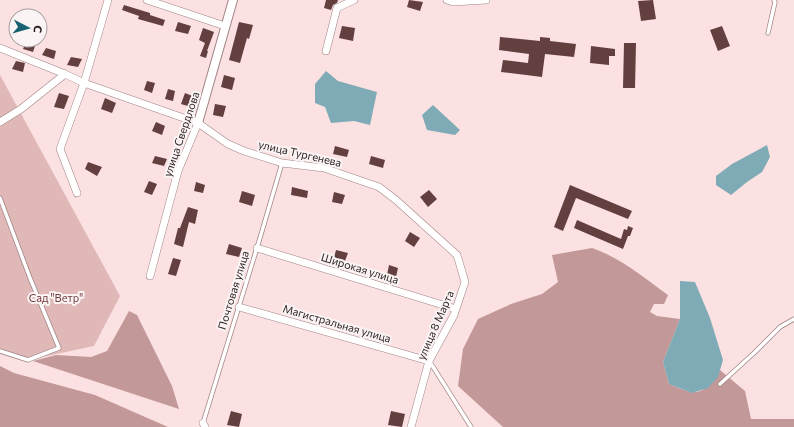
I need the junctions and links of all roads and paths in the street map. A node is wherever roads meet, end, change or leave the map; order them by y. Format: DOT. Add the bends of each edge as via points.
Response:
graph roads {
  1 [pos="108,0"];
  2 [pos="148,0"];
  3 [pos="233,0"];
  4 [pos="354,0"];
  5 [pos="447,0"];
  6 [pos="486,0"];
  7 [pos="774,0"];
  8 [pos="225,26"];
  9 [pos="768,33"];
  10 [pos="0,48"];
  11 [pos="326,50"];
  12 [pos="66,74"];
  13 [pos="84,83"];
  14 [pos="0,122"];
  15 [pos="198,123"];
  16 [pos="282,163"];
  17 [pos="77,193"];
  18 [pos="0,198"];
  19 [pos="257,248"];
  20 [pos="457,255"];
  21 [pos="150,276"];
  22 [pos="239,307"];
  23 [pos="456,309"];
  24 [pos="794,319"];
  25 [pos="0,351"];
  26 [pos="429,361"];
  27 [pos="720,384"];
  28 [pos="204,425"];
  29 [pos="411,427"];
  30 [pos="471,427"];
  1 -- 13 [label="street"];
  2 -- 8 [label="street"];
  3 -- 8 [label="street, улица Свердлова"];
  4 -- 11 [label="street" via="337,8"];
  5 -- 6 [label="street"];
  7 -- 9 [label="lane"];
  8 -- 15 [label="street, улица Свердлова"];
  10 -- 12 [label="street, улица Тургенева"];
  12 -- 13 [label="street, улица Тургенева"];
  12 -- 14 [label="street"];
  13 -- 15 [label="street, улица Тургенева"];
  13 -- 17 [label="street" via="60,149"];
  15 -- 16 [label="street, улица Тургенева" via="228,144"];
  15 -- 21 [label="street, улица Свердлова" via="178,171"];
  16 -- 19 [label="lane, Почтовая улица"];
  16 -- 20 [label="street, улица Тургенева" via="324,168 379,186"];
  18 -- 25 [label="lane" via="59,348 28,360"];
  19 -- 22 [label="lane, Почтовая улица"];
  19 -- 23 [label="street, Широкая улица"];
  20 -- 23 [label="street, улица 8 Марта" via="465,282"];
  22 -- 26 [label="street, Магистральная улица"];
  22 -- 28 [label="lane, Почтовая улица"];
  23 -- 26 [label="street, улица 8 Марта"];
  24 -- 27 [label="lane" via="780,327"];
  26 -- 29 [label="street, улица 8 Марта"];
  26 -- 30 [label="lane"];
}
